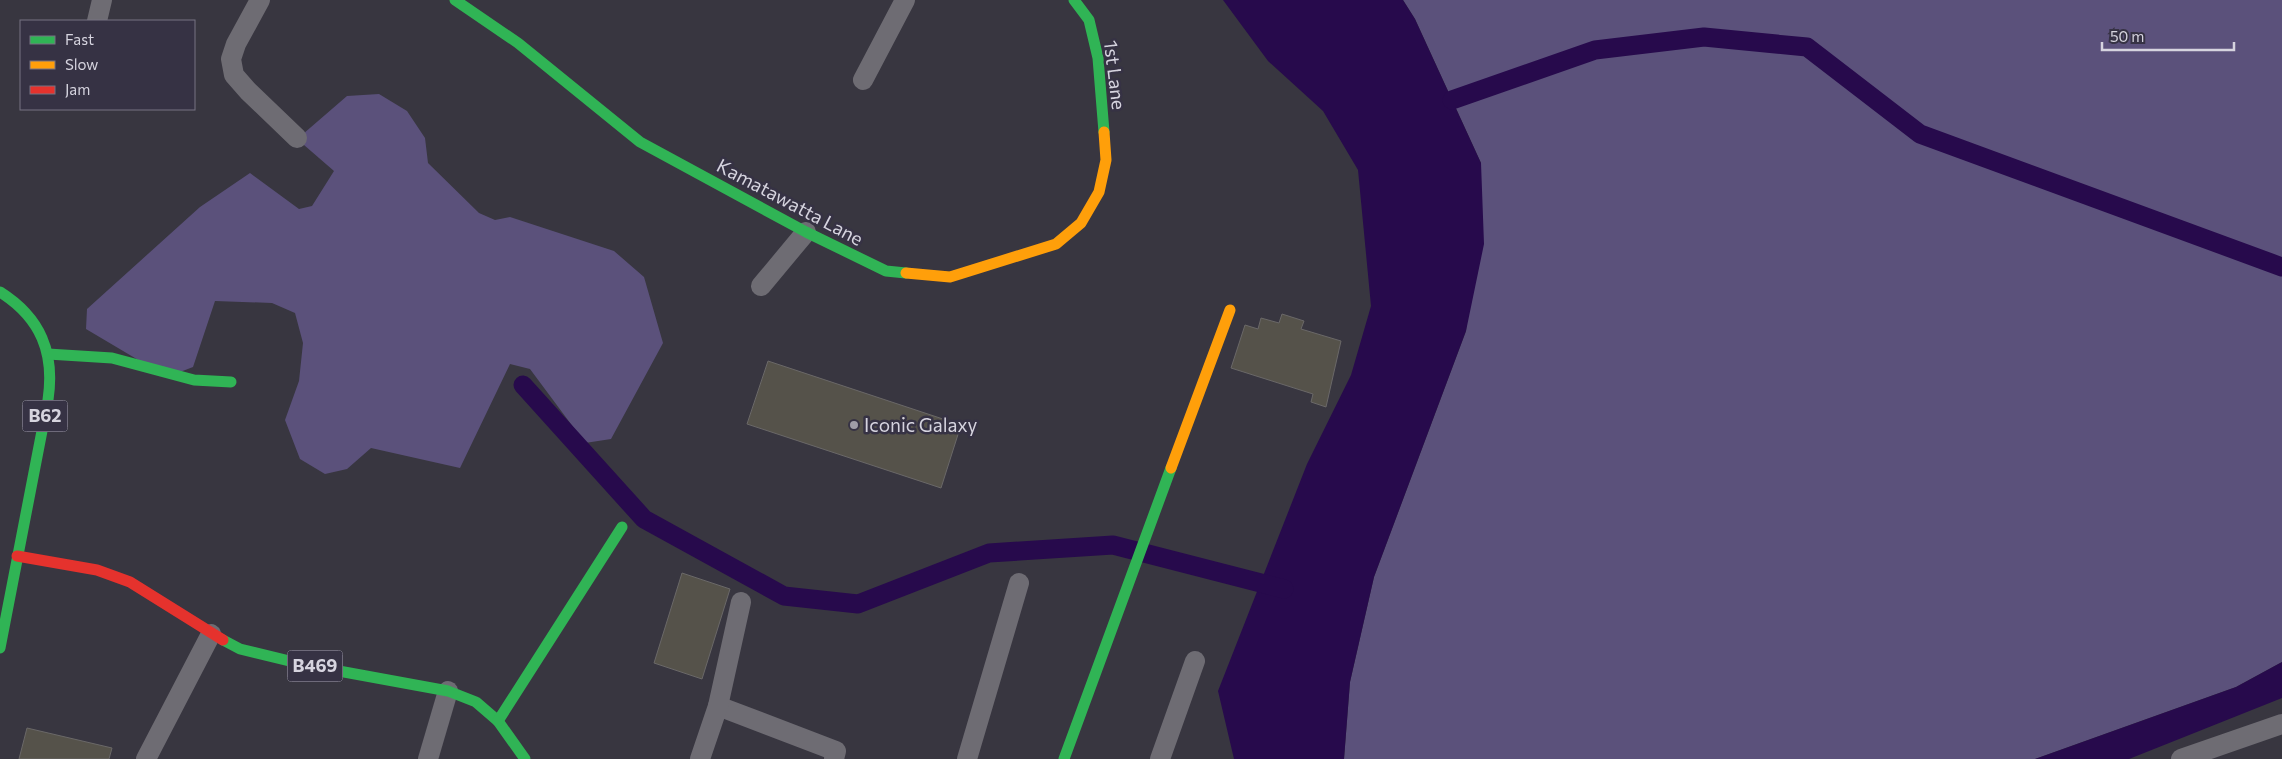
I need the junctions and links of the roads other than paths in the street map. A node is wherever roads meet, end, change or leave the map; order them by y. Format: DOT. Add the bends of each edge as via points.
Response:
graph roads {
  1 [pos="102,0"];
  2 [pos="260,0"];
  3 [pos="455,0"];
  4 [pos="905,0"];
  5 [pos="1074,0"];
  6 [pos="97,20"];
  7 [pos="863,80"];
  8 [pos="298,138"];
  9 [pos="1106,160"];
  10 [pos="806,232"];
  11 [pos="761,286"];
  12 [pos="0,292"];
  13 [pos="1230,310"];
  14 [pos="48,354"];
  15 [pos="231,382"];
  16 [pos="622,528"];
  17 [pos="17,556"];
  18 [pos="1019,583"];
  19 [pos="742,602"];
  20 [pos="211,634"];
  21 [pos="0,648"];
  22 [pos="1195,661"];
  23 [pos="448,691"];
  24 [pos="718,706"];
  25 [pos="498,721"];
  26 [pos="2282,724"];
  27 [pos="146,759"];
  28 [pos="428,759"];
  29 [pos="525,759"];
  30 [pos="700,759"];
  31 [pos="834,759"];
  32 [pos="967,759"];
  33 [pos="1064,759"];
  34 [pos="1160,759"];
  35 [pos="2181,759"];
  1 -- 6 [label="street"];
  2 -- 8 [label="street" via="236,44 231,59 234,74"];
  3 -- 10 [label="street, Kamatawatta Lane" via="518,43 640,142"];
  4 -- 7 [label="street"];
  5 -- 9 [label="street, 1st Lane" via="1089,20 1098,58"];
  9 -- 10 [label="street, Kamatawatta Lane" via="1099,192 1081,223 1056,244 950,277 886,272"];
  10 -- 11 [label="street"];
  12 -- 14 [label="street, B62" via="31,320"];
  13 -- 33 [label="street"];
  14 -- 15 [label="street" via="112,358 194,380"];
  14 -- 17 [label="street, B62" via="51,372 49,392"];
  16 -- 25 [label="street"];
  17 -- 20 [label="street, B469" via="97,570 130,582"];
  17 -- 21 [label="street, B62"];
  18 -- 32 [label="street"];
  19 -- 24 [label="street"];
  20 -- 23 [label="street, B469" via="240,649 306,665"];
  20 -- 27 [label="street"];
  22 -- 34 [label="street"];
  23 -- 25 [label="street, B469" via="476,702"];
  23 -- 28 [label="street"];
  24 -- 30 [label="street"];
  24 -- 31 [label="street" via="836,750"];
  25 -- 29 [label="street, B469"];
  26 -- 35 [label="street"];
}
